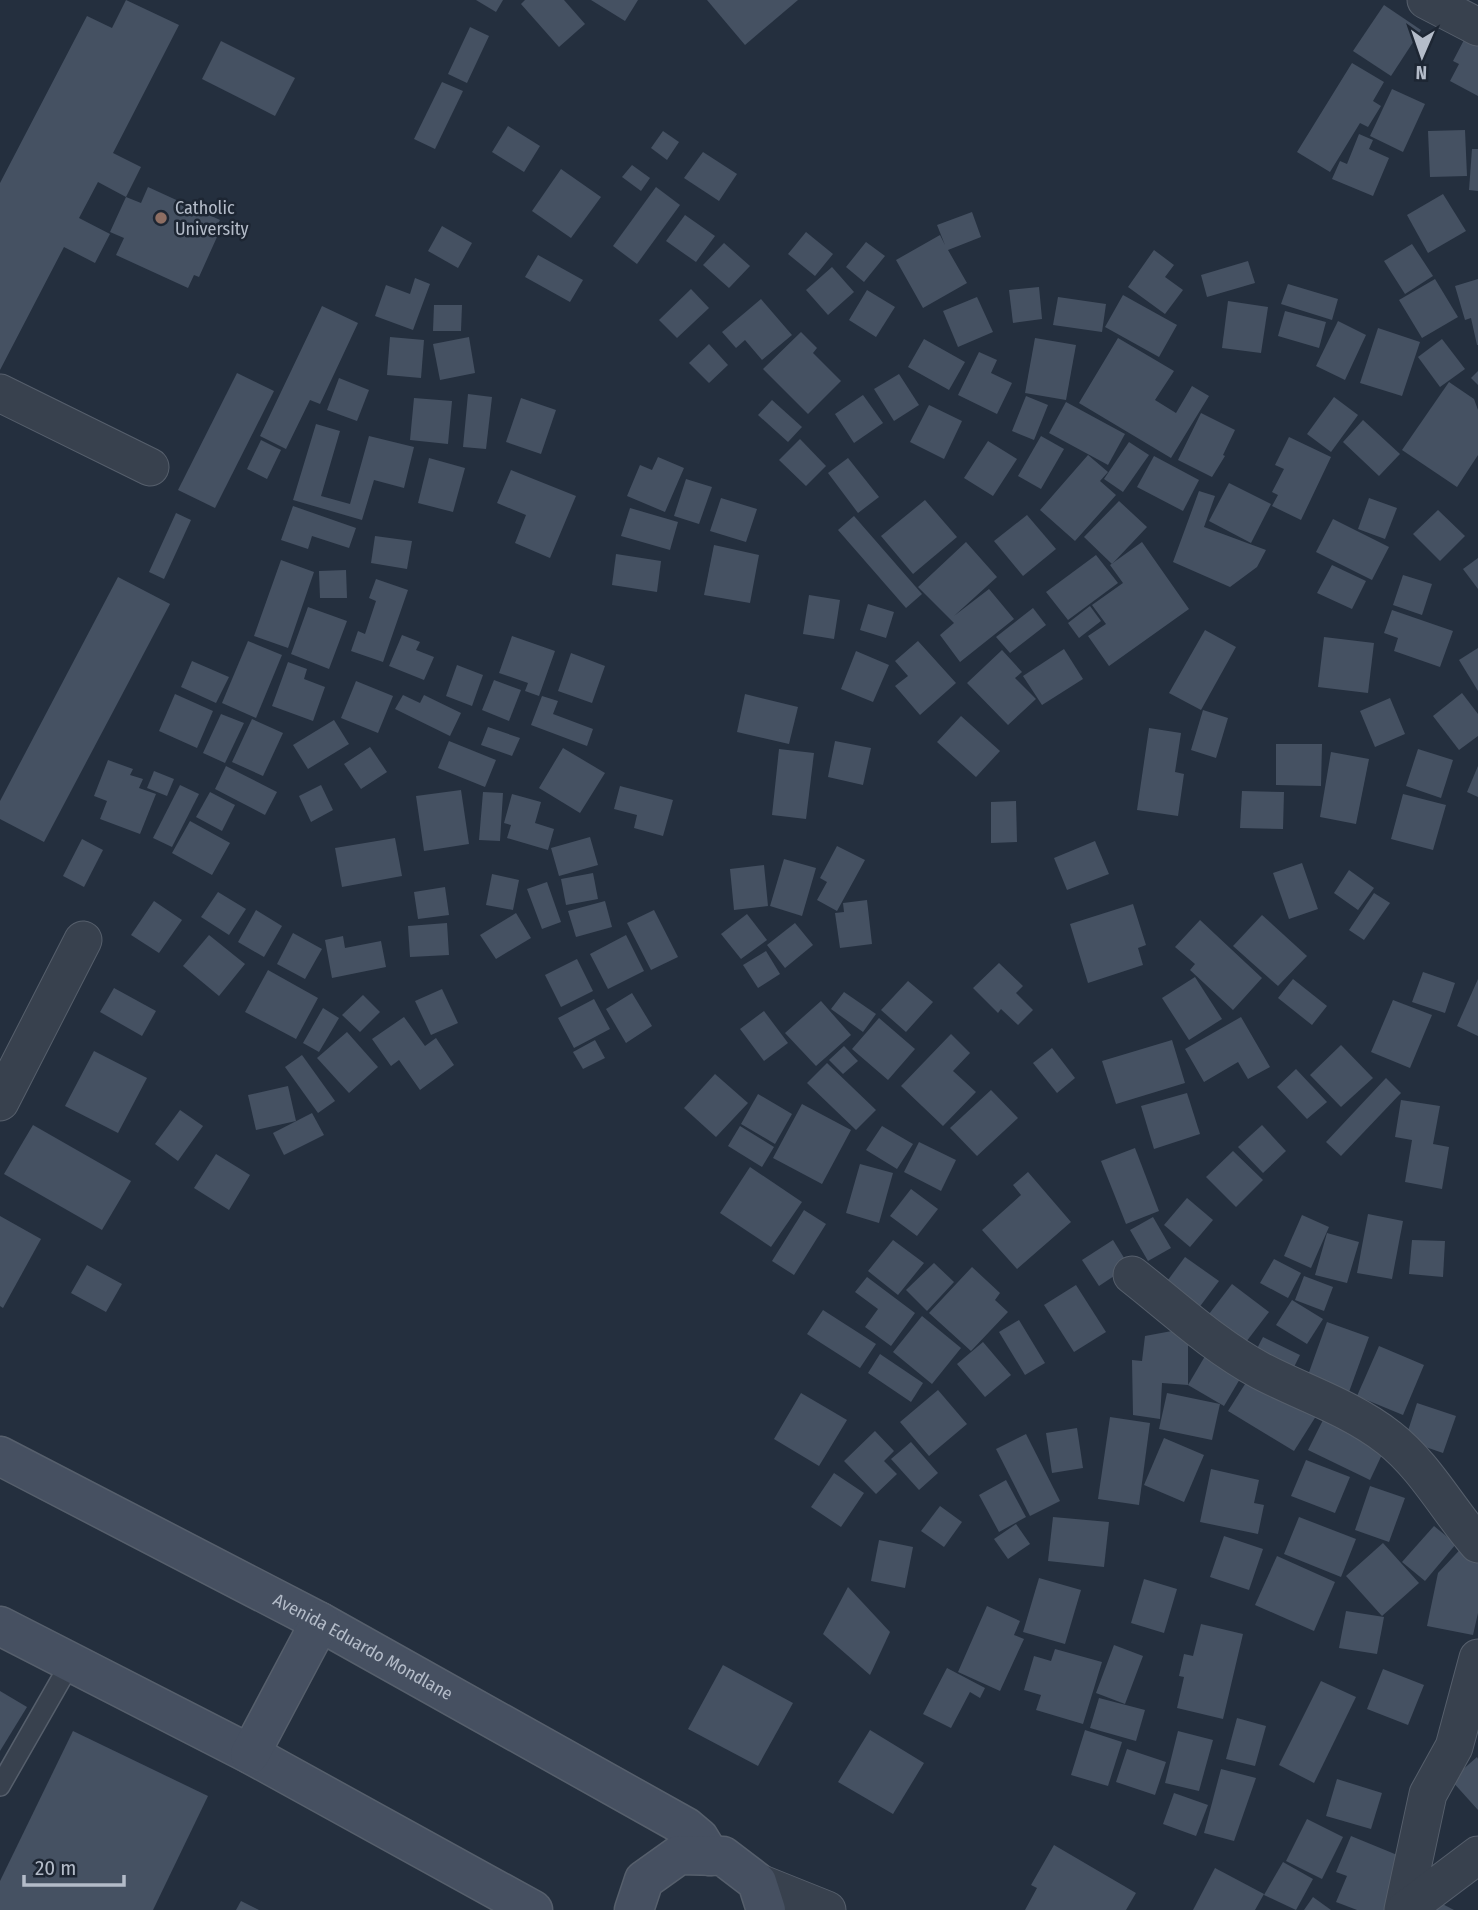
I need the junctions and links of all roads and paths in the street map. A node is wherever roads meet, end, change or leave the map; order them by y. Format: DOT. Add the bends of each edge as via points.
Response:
graph roads {
  1 [pos="1426,0"];
  2 [pos="1477,25"];
  3 [pos="0,393"];
  4 [pos="150,467"];
  5 [pos="83,940"];
  6 [pos="0,1102"];
  7 [pos="1132,1275"];
  8 [pos="0,1456"];
  9 [pos="1478,1544"];
  10 [pos="320,1622"];
  11 [pos="0,1626"];
  12 [pos="1478,1658"];
  13 [pos="71,1662"];
  14 [pos="250,1754"];
  15 [pos="0,1786"];
  16 [pos="1478,1855"];
  17 [pos="710,1856"];
  18 [pos="761,1896"];
  19 [pos="533,1910"];
  20 [pos="634,1910"];
  21 [pos="827,1910"];
  22 [pos="1404,1910"];
  1 -- 2 [label="street"];
  3 -- 4 [label="street"];
  5 -- 6 [label="street"];
  7 -- 9 [label="street" via="1229,1352 1389,1438 1410,1457"];
  8 -- 10 [label="main road, Avenida Eduardo Mondlane"];
  10 -- 14 [label="main road"];
  10 -- 17 [label="main road, Avenida Eduardo Mondlane" via="686,1827"];
  11 -- 13 [label="main road"];
  12 -- 22 [label="street" via="1454,1746 1428,1794"];
  13 -- 14 [label="main road"];
  13 -- 15 [label="lane"];
  14 -- 19 [label="main road"];
  16 -- 22 [label="street"];
  17 -- 18 [label="main road" via="723,1856"];
  17 -- 20 [label="main road" via="679,1855 644,1880"];
  18 -- 21 [label="street"];
}
